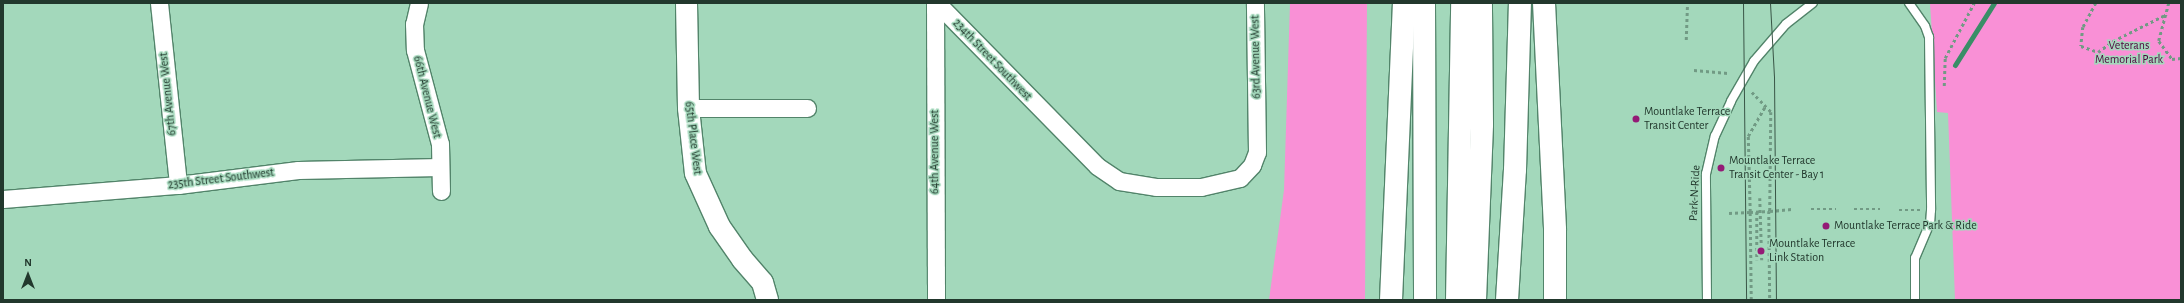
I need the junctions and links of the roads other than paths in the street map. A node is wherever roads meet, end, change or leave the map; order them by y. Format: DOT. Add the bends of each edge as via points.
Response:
graph roads {
  1 [pos="158,3"];
  2 [pos="419,3"];
  3 [pos="686,3"];
  4 [pos="936,3"];
  5 [pos="1255,3"];
  6 [pos="1404,3"];
  7 [pos="1424,3"];
  8 [pos="1462,3"];
  9 [pos="1481,3"];
  10 [pos="1520,3"];
  11 [pos="1544,3"];
  12 [pos="1813,3"];
  13 [pos="1909,3"];
  14 [pos="688,108"];
  15 [pos="807,108"];
  16 [pos="1257,111"];
  17 [pos="440,167"];
  18 [pos="178,186"];
  19 [pos="440,191"];
  20 [pos="3,199"];
  21 [pos="767,300"];
  22 [pos="936,300"];
  23 [pos="1391,300"];
  24 [pos="1425,300"];
  25 [pos="1457,300"];
  26 [pos="1475,300"];
  27 [pos="1507,300"];
  28 [pos="1555,300"];
  29 [pos="1706,300"];
  30 [pos="1915,300"];
  1 -- 18 [label="street, 67th Avenue West"];
  2 -- 17 [label="street, 66th Avenue West" via="414,24 415,50 436,122"];
  3 -- 14 [label="street, 65th Place West"];
  4 -- 16 [label="street, 234th Street Southwest" via="1097,166 1119,181 1156,187 1201,187 1240,178 1252,165 1257,152"];
  4 -- 22 [label="street, 64th Avenue West"];
  5 -- 16 [label="street, 63rd Avenue West"];
  6 -- 23 [label="highway"];
  7 -- 24 [label="highway"];
  8 -- 25 [label="highway"];
  9 -- 26 [label="highway" via="1482,124"];
  10 -- 27 [label="highway" via="1515,170"];
  11 -- 28 [label="highway" via="1555,230"];
  12 -- 29 [label="lane, Park-N-Ride" via="1775,37 1754,61 1731,101 1709,155 1705,212"];
  13 -- 30 [label="lane" via="1925,26 1929,37 1931,210 1930,223 1915,258"];
  14 -- 15 [label="street"];
  14 -- 21 [label="street, 65th Place West" via="696,172 719,226 762,282"];
  17 -- 18 [label="street, 235th Street Southwest" via="298,170"];
  17 -- 19 [label="street, 66th Avenue West"];
  18 -- 20 [label="street, 235th Street Southwest"];
}
